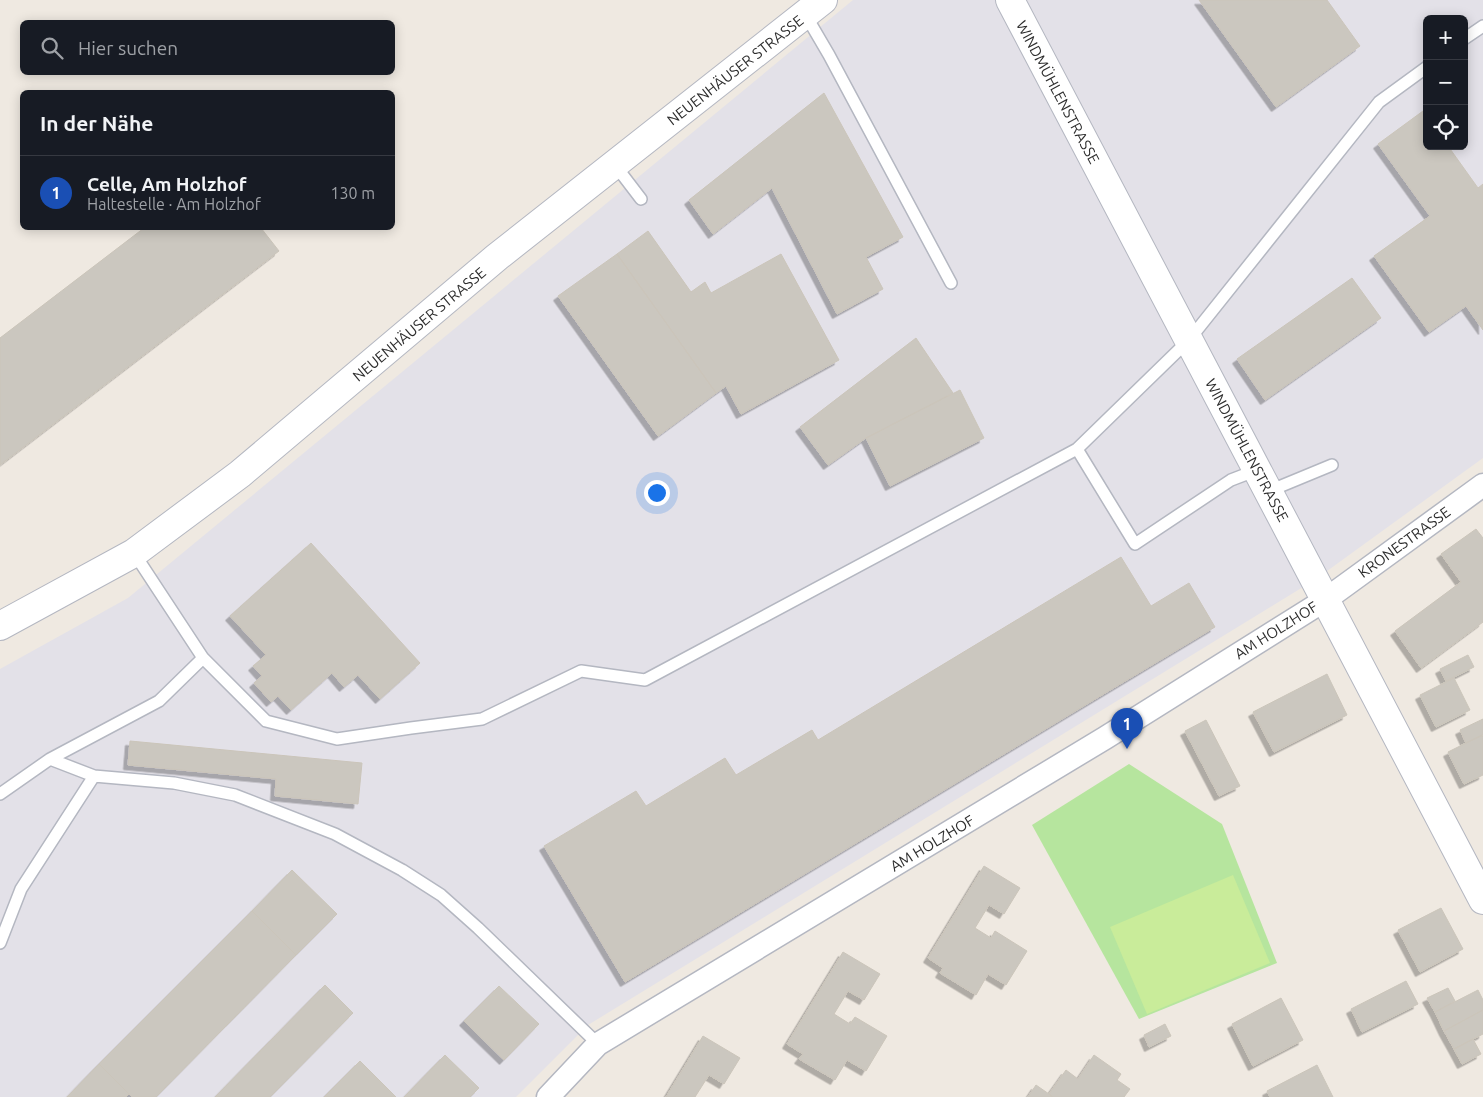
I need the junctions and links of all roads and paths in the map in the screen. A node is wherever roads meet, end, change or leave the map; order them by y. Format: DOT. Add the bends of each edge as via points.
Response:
graph roads {
  1 [pos="1010,0"];
  2 [pos="814,7"];
  3 [pos="1483,26"];
  4 [pos="1468,37"];
  5 [pos="1423,70"];
  6 [pos="615,165"];
  7 [pos="641,199"];
  8 [pos="951,283"];
  9 [pos="1189,340"];
  10 [pos="1077,449"];
  11 [pos="1332,465"];
  12 [pos="1263,481"];
  13 [pos="1483,485"];
  14 [pos="134,553"];
  15 [pos="1325,600"];
  16 [pos="0,626"];
  17 [pos="203,658"];
  18 [pos="50,759"];
  19 [pos="94,776"];
  20 [pos="0,794"];
  21 [pos="1483,900"];
  22 [pos="0,943"];
  23 [pos="598,1044"];
  24 [pos="548,1097"];
  1 -- 9 [label="street, WINDMÜHLENSTRASSE"];
  2 -- 6 [label="street, NEUENHÄUSER STRASSE"];
  2 -- 8 [label="lane" via="829,55"];
  3 -- 4 [label="lane"];
  5 -- 9 [label="lane" via="1380,102"];
  6 -- 7 [label="lane"];
  6 -- 14 [label="street, NEUENHÄUSER STRASSE" via="497,257 240,474"];
  9 -- 10 [label="lane"];
  9 -- 12 [label="street, WINDMÜHLENSTRASSE"];
  10 -- 12 [label="lane" via="1135,544 1231,480"];
  10 -- 17 [label="lane" via="645,680 581,672 482,719 337,739 266,721"];
  11 -- 12 [label="lane"];
  12 -- 15 [label="street, WINDMÜHLENSTRASSE"];
  13 -- 15 [label="street, KRONESTRASSE"];
  14 -- 16 [label="street, NEUENHÄUSER STRASSE"];
  14 -- 17 [label="lane"];
  15 -- 21 [label="street, WINDMÜHLENSTRASSE"];
  15 -- 23 [label="street, AM HOLZHOF" via="1105,738"];
  17 -- 18 [label="lane" via="160,700"];
  18 -- 19 [label="lane"];
  18 -- 20 [label="lane"];
  19 -- 22 [label="lane" via="21,889"];
  19 -- 23 [label="lane" via="174,783 235,795 335,834 441,895"];
  23 -- 24 [label="street, AM HOLZHOF"];
}
